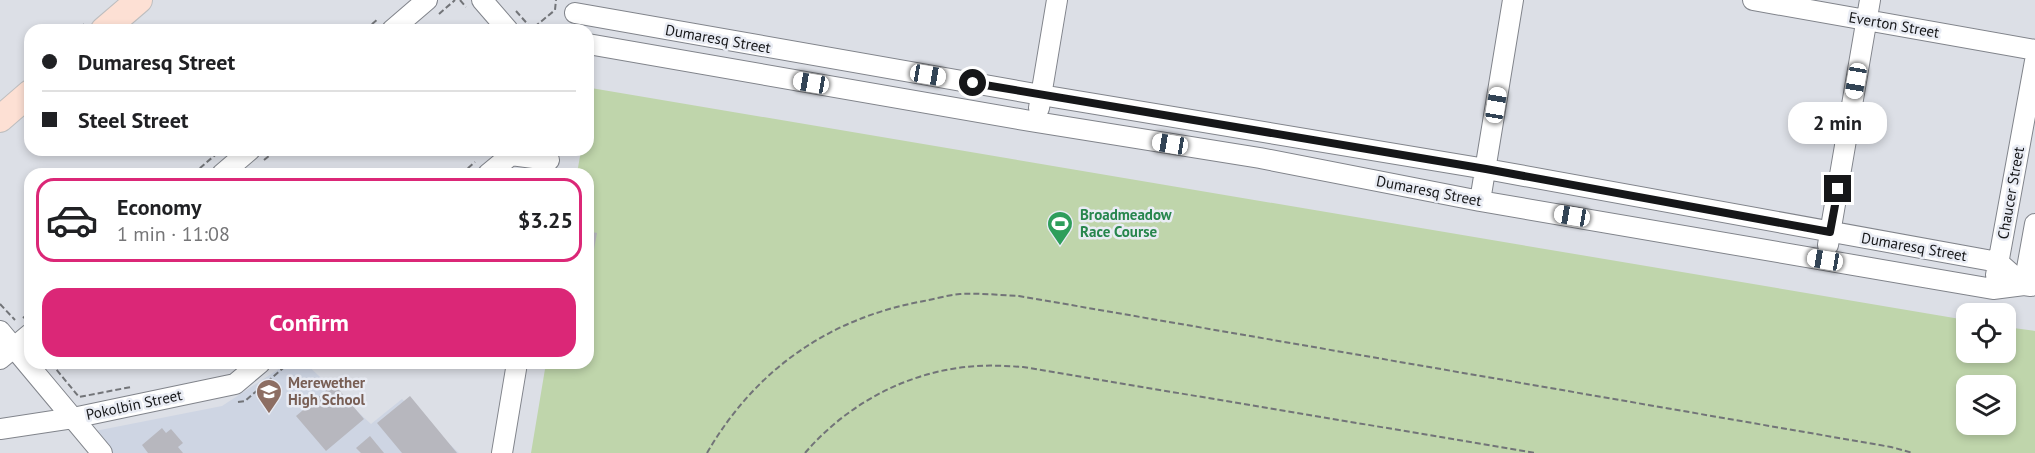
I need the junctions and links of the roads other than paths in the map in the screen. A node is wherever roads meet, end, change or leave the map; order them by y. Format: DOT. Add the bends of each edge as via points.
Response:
graph roads {
  1 [pos="139,0"];
  2 [pos="427,0"];
  3 [pos="482,0"];
  4 [pos="1058,0"];
  5 [pos="1513,0"];
  6 [pos="1753,0"];
  7 [pos="1870,0"];
  8 [pos="575,14"];
  9 [pos="1866,20"];
  10 [pos="111,24"];
  11 [pos="399,24"];
  12 [pos="503,24"];
  13 [pos="594,45"];
  14 [pos="2035,50"];
  15 [pos="2035,61"];
  16 [pos="860,64"];
  17 [pos="855,91"];
  18 [pos="1041,95"];
  19 [pos="24,98"];
  20 [pos="0,119"];
  21 [pos="1036,122"];
  22 [pos="1264,131"];
  23 [pos="243,156"];
  24 [pos="509,156"];
  25 [pos="516,156"];
  26 [pos="1260,158"];
  27 [pos="549,161"];
  28 [pos="229,168"];
  29 [pos="495,168"];
  30 [pos="1486,169"];
  31 [pos="1480,201"];
  32 [pos="2035,224"];
  33 [pos="1830,232"];
  34 [pos="1825,260"];
  35 [pos="1998,262"];
  36 [pos="2030,286"];
  37 [pos="1994,289"];
  38 [pos="0,331"];
  39 [pos="24,339"];
  40 [pos="7,353"];
  41 [pos="253,369"];
  42 [pos="515,369"];
  43 [pos="73,418"];
  44 [pos="0,429"];
  45 [pos="102,453"];
  46 [pos="502,453"];
  1 -- 10 [label="main road"];
  2 -- 11 [label="street"];
  3 -- 12 [label="street"];
  4 -- 18 [label="street"];
  5 -- 30 [label="street"];
  6 -- 9 [label="street, Everton Street"];
  7 -- 9 [label="street"];
  8 -- 16 [label="street, Dumaresq Street"];
  9 -- 14 [label="street, Everton Street"];
  9 -- 33 [label="street"];
  13 -- 17 [label="street, Dumaresq Street"];
  15 -- 35 [label="street, Chaucer Street"];
  16 -- 17 [label="street"];
  16 -- 18 [label="street, Dumaresq Street"];
  17 -- 21 [label="street, Dumaresq Street"];
  18 -- 21 [label="street"];
  18 -- 22 [label="street, Dumaresq Street"];
  19 -- 20 [label="main road"];
  21 -- 26 [label="street, Dumaresq Street"];
  22 -- 26 [label="street"];
  22 -- 30 [label="street, Dumaresq Street"];
  23 -- 28 [label="street"];
  24 -- 29 [label="street"];
  25 -- 27 [label="street"];
  26 -- 31 [label="street, Dumaresq Street"];
  30 -- 31 [label="street"];
  30 -- 33 [label="street, Dumaresq Street"];
  31 -- 34 [label="street, Dumaresq Street"];
  32 -- 36 [label="street, Chaucer Street"];
  33 -- 34 [label="street"];
  33 -- 35 [label="street, Dumaresq Street"];
  34 -- 37 [label="street, Dumaresq Street"];
  35 -- 36 [label="street"];
  35 -- 37 [label="street, Chaucer Street"];
  36 -- 37 [label="street, Dumaresq Street"];
  38 -- 40 [label="street"];
  39 -- 40 [label="street"];
  40 -- 43 [label="street"];
  41 -- 43 [label="street, Pokolbin Street" via="235,384"];
  42 -- 46 [label="street"];
  43 -- 44 [label="street, Pokolbin Street"];
  43 -- 45 [label="street"];
}
